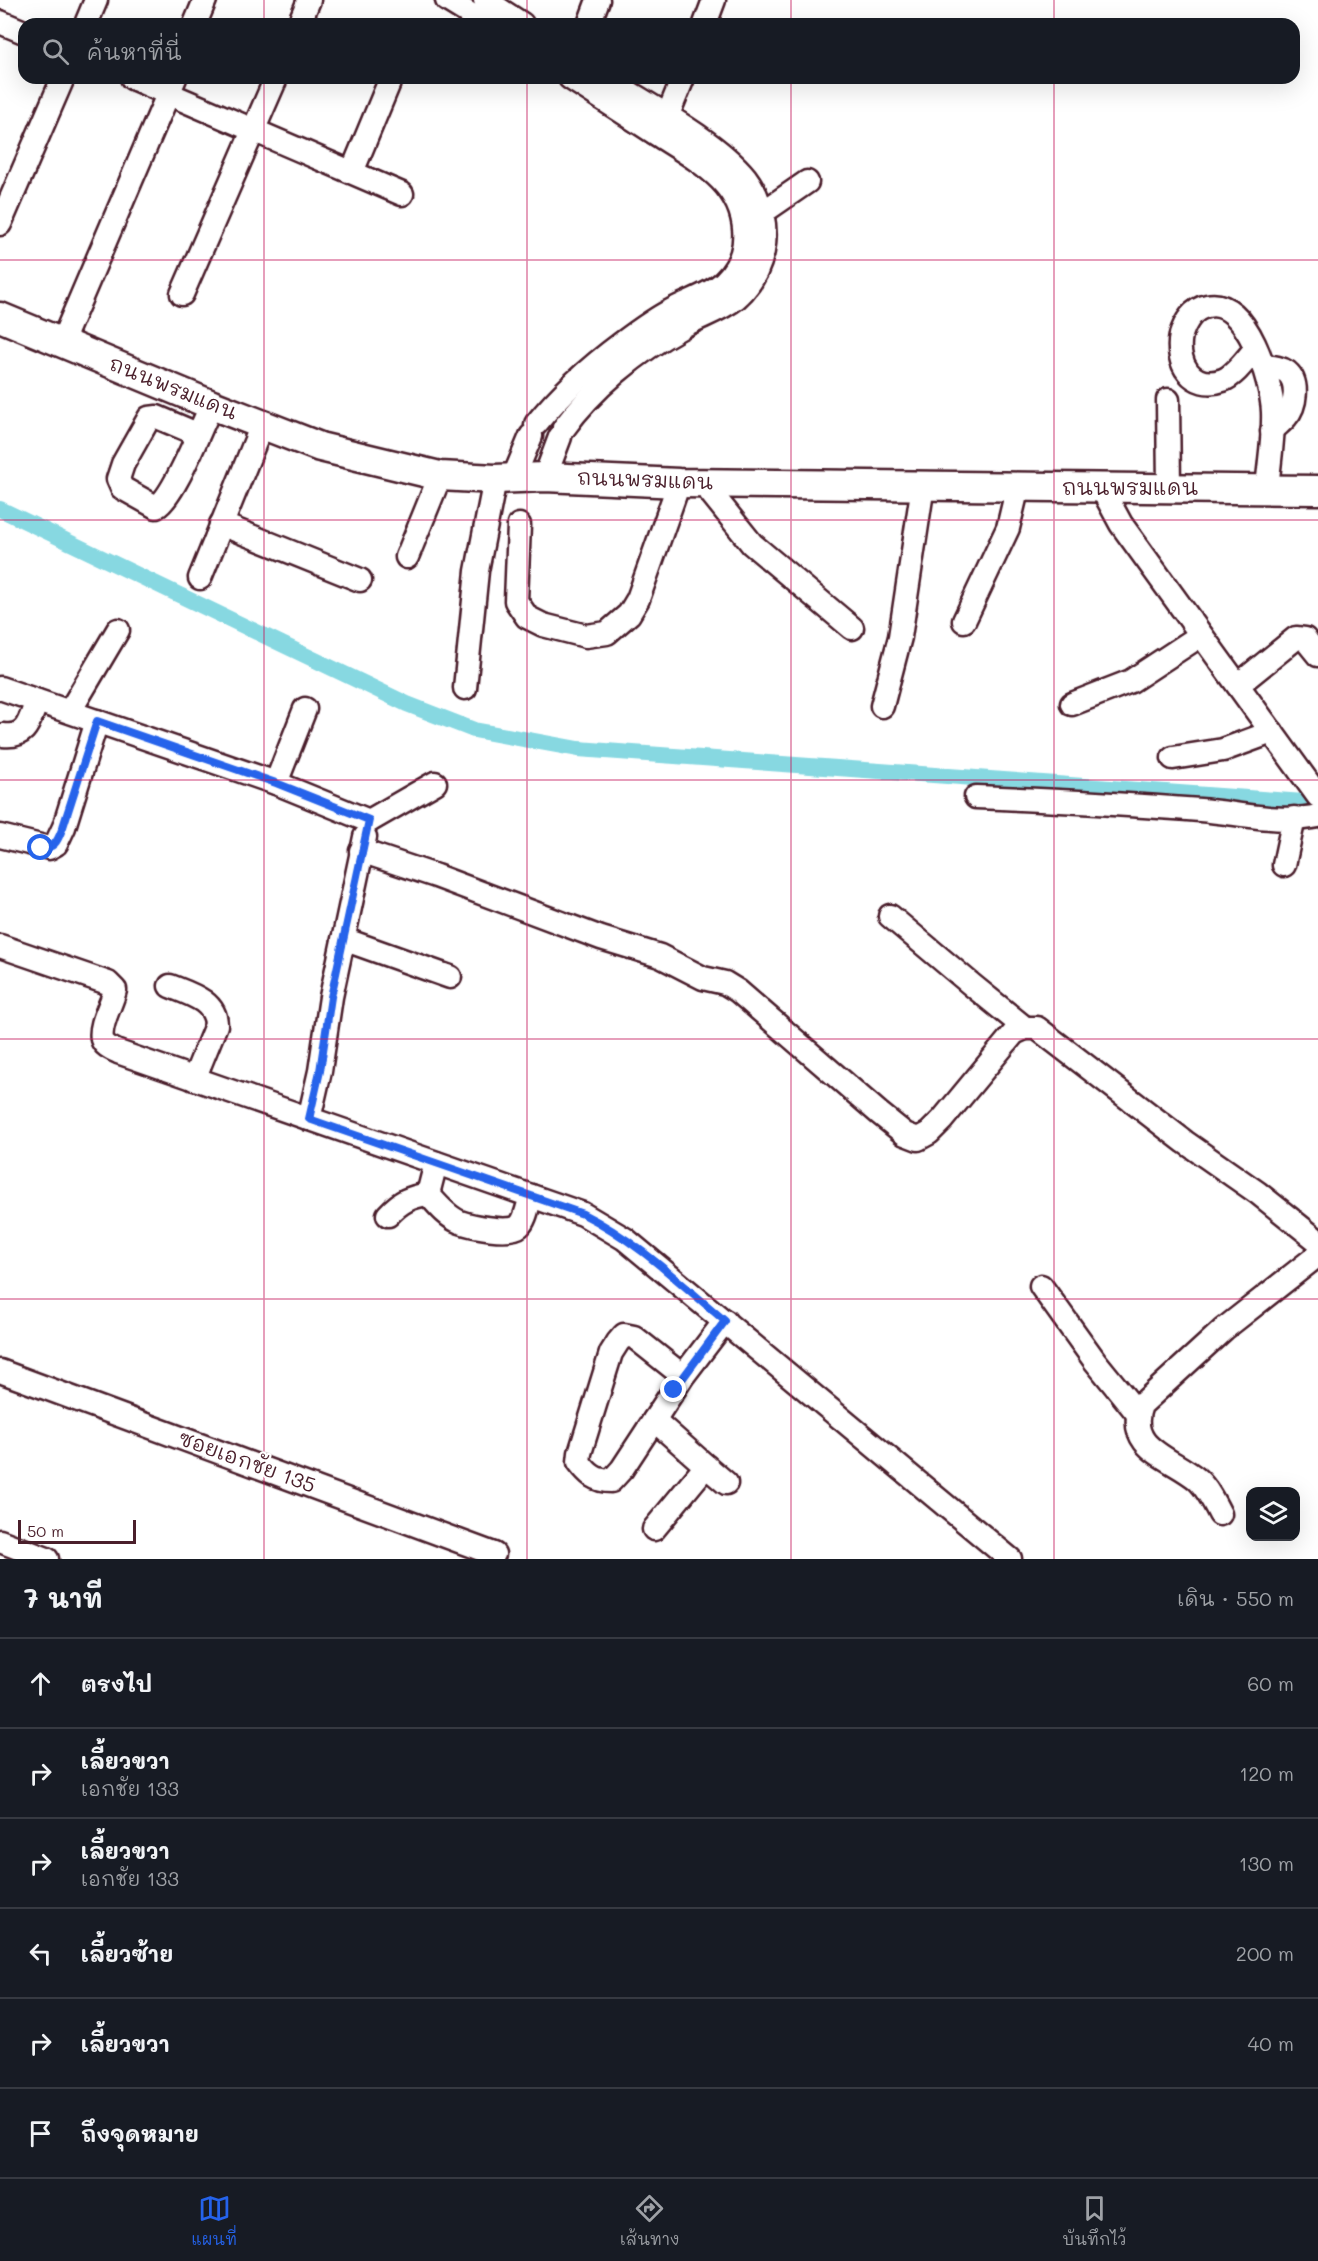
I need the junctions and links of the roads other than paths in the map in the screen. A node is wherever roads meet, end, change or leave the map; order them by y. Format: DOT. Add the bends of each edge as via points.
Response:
graph roads {
  1 [pos="96,0"];
  2 [pos="205,0"];
  3 [pos="309,0"];
  4 [pos="447,0"];
  5 [pos="598,0"];
  6 [pos="714,0"];
  7 [pos="480,10"];
  8 [pos="88,18"];
  9 [pos="198,18"];
  10 [pos="302,18"];
  11 [pos="504,18"];
  12 [pos="591,18"];
  13 [pos="707,18"];
  14 [pos="0,22"];
  15 [pos="18,30"];
  16 [pos="60,84"];
  17 [pos="273,84"];
  18 [pos="389,84"];
  19 [pos="581,84"];
  20 [pos="613,84"];
  21 [pos="681,84"];
  22 [pos="172,86"];
  23 [pos="663,127"];
  24 [pos="253,130"];
  25 [pos="352,172"];
  26 [pos="807,182"];
  27 [pos="402,194"];
  28 [pos="762,213"];
  29 [pos="0,224"];
  30 [pos="182,294"];
  31 [pos="0,317"];
  32 [pos="668,324"];
  33 [pos="62,342"];
  34 [pos="1259,357"];
  35 [pos="1168,400"];
  36 [pos="212,405"];
  37 [pos="262,424"];
  38 [pos="537,426"];
  39 [pos="564,429"];
  40 [pos="197,434"];
  41 [pos="440,476"];
  42 [pos="545,477"];
  43 [pos="504,478"];
  44 [pos="691,483"];
  45 [pos="923,485"];
  46 [pos="1018,486"];
  47 [pos="1101,487"];
  48 [pos="1169,488"];
  49 [pos="1267,489"];
  50 [pos="1318,490"];
  51 [pos="221,524"];
  52 [pos="519,525"];
  53 [pos="407,557"];
  54 [pos="200,578"];
  55 [pos="360,580"];
  56 [pos="963,621"];
  57 [pos="852,628"];
  58 [pos="118,630"];
  59 [pos="1201,635"];
  60 [pos="1318,655"];
  61 [pos="1238,686"];
  62 [pos="0,688"];
  63 [pos="465,688"];
  64 [pos="37,701"];
  65 [pos="1072,704"];
  66 [pos="882,706"];
  67 [pos="305,709"];
  68 [pos="70,711"];
  69 [pos="97,721"];
  70 [pos="1272,732"];
  71 [pos="3,735"];
  72 [pos="1173,758"];
  73 [pos="276,783"];
  74 [pos="435,783"];
  75 [pos="1314,790"];
  76 [pos="976,797"];
  77 [pos="1318,816"];
  78 [pos="1294,818"];
  79 [pos="369,820"];
  80 [pos="0,836"];
  81 [pos="361,852"];
  82 [pos="1284,865"];
  83 [pos="890,916"];
  84 [pos="343,939"];
  85 [pos="0,946"];
  86 [pos="450,977"];
  87 [pos="171,986"];
  88 [pos="1025,1028"];
  89 [pos="194,1079"];
  90 [pos="309,1119"];
  91 [pos="436,1163"];
  92 [pos="428,1194"];
  93 [pos="531,1196"];
  94 [pos="388,1215"];
  95 [pos="1318,1241"];
  96 [pos="1318,1255"];
  97 [pos="1041,1286"];
  98 [pos="725,1321"];
  99 [pos="0,1371"];
  100 [pos="684,1376"];
  101 [pos="1138,1414"];
  102 [pos="654,1420"];
  103 [pos="706,1466"];
  104 [pos="726,1483"];
  105 [pos="1220,1514"];
  106 [pos="654,1529"];
  107 [pos="0,1541"];
  108 [pos="494,1554"];
  109 [pos="46,1559"];
  110 [pos="1010,1559"];
  1 -- 8 [label="street"];
  2 -- 9 [label="street"];
  3 -- 10 [label="street"];
  4 -- 7 [label="street"];
  5 -- 12 [label="street"];
  6 -- 13 [label="street"];
  7 -- 11 [label="street"];
  14 -- 15 [label="street"];
  16 -- 29 [label="street"];
  17 -- 24 [label="street"];
  18 -- 25 [label="street"];
  19 -- 23 [label="street"];
  20 -- 23 [label="street"];
  21 -- 23 [label="street"];
  22 -- 24 [label="street"];
  22 -- 33 [label="street"];
  23 -- 28 [label="street" via="701,139 733,164 747,180"];
  23 -- 32 [label="street" via="731,191 744,222 745,239 734,271"];
  24 -- 25 [label="street"];
  24 -- 30 [label="street"];
  25 -- 27 [label="street"];
  26 -- 28 [label="street"];
  28 -- 32 [label="street" via="765,241 750,282 736,298"];
  31 -- 33 [label="main road, ถนนพรมแดน"];
  32 -- 38 [label="street" via="620,344 561,395"];
  32 -- 39 [label="street" via="573,415"];
  33 -- 36 [label="main road, ถนนพรมแดน"];
  34 -- 49 [label="street" via="1287,372 1294,382 1293,406 1272,431"];
  35 -- 48 [label="street"];
  36 -- 37 [label="main road, ถนนพรมแดน"];
  36 -- 40 [label="street"];
  37 -- 41 [label="main road, ถนนพรมแดน" via="320,447"];
  37 -- 51 [label="street"];
  38 -- 39 [label="street"];
  38 -- 43 [label="street"];
  39 -- 42 [label="street"];
  41 -- 43 [label="main road, ถนนพรมแดน"];
  41 -- 53 [label="street"];
  42 -- 43 [label="main road, ถนนพรมแดน"];
  42 -- 44 [label="main road, ถนนพรมแดน"];
  43 -- 63 [label="street" via="477,571"];
  44 -- 45 [label="main road, ถนนพรมแดน"];
  44 -- 52 [label="street" via="638,599 629,614 607,633 586,636 527,617 516,601"];
  44 -- 57 [label="street" via="752,544"];
  45 -- 46 [label="main road, ถนนพรมแดน"];
  45 -- 66 [label="street" via="900,637"];
  46 -- 47 [label="main road, ถนนพรมแดน"];
  46 -- 56 [label="street" via="1008,528"];
  47 -- 48 [label="main road, ถนนพรมแดน"];
  47 -- 59 [label="street" via="1121,524"];
  48 -- 49 [label="main road, ถนนพรมแดน"];
  49 -- 50 [label="main road, ถนนพรมแดน"];
  51 -- 54 [label="street"];
  51 -- 55 [label="street"];
  58 -- 68 [label="street"];
  59 -- 61 [label="street"];
  59 -- 65 [label="street" via="1131,681"];
  60 -- 61 [label="street" via="1305,639 1296,638"];
  61 -- 70 [label="street"];
  62 -- 64 [label="street"];
  64 -- 68 [label="street"];
  64 -- 71 [label="street" via="24,731 14,736"];
  67 -- 73 [label="street"];
  68 -- 69 [label="street"];
  69 -- 73 [label="street"];
  69 -- 80 [label="street" via="56,844 41,848"];
  70 -- 72 [label="street" via="1223,750"];
  70 -- 75 [label="street"];
  73 -- 79 [label="street"];
  74 -- 79 [label="street"];
  76 -- 78 [label="street"];
  77 -- 78 [label="street"];
  78 -- 82 [label="street"];
  79 -- 81 [label="street"];
  81 -- 84 [label="street"];
  81 -- 88 [label="street" via="660,956 703,978 725,982 879,1113 905,1134 918,1139 942,1120 1014,1033"];
  83 -- 88 [label="street"];
  84 -- 86 [label="street"];
  84 -- 90 [label="street"];
  85 -- 89 [label="street" via="108,983 115,990 103,1028 106,1046"];
  87 -- 89 [label="street" via="201,1000 216,1016"];
  88 -- 95 [label="street" via="1038,1028"];
  89 -- 90 [label="street"];
  90 -- 91 [label="street"];
  91 -- 92 [label="street"];
  91 -- 93 [label="street"];
  92 -- 93 [label="street" via="459,1222 508,1231 523,1220"];
  92 -- 94 [label="street" via="400,1202"];
  93 -- 98 [label="street" via="603,1224"];
  96 -- 101 [label="street" via="1160,1385 1141,1405"];
  97 -- 101 [label="street"];
  98 -- 100 [label="street"];
  98 -- 110 [label="street"];
  99 -- 108 [label="street, ซอยเอกชัย 135"];
  100 -- 102 [label="street"];
  100 -- 102 [label="street" via="634,1336 624,1335 611,1353 579,1462 600,1481 611,1481"];
  101 -- 105 [label="street" via="1138,1430 1146,1444 1198,1480"];
  102 -- 103 [label="street"];
  103 -- 104 [label="street"];
  103 -- 106 [label="street"];
  107 -- 109 [label="street"];
}
